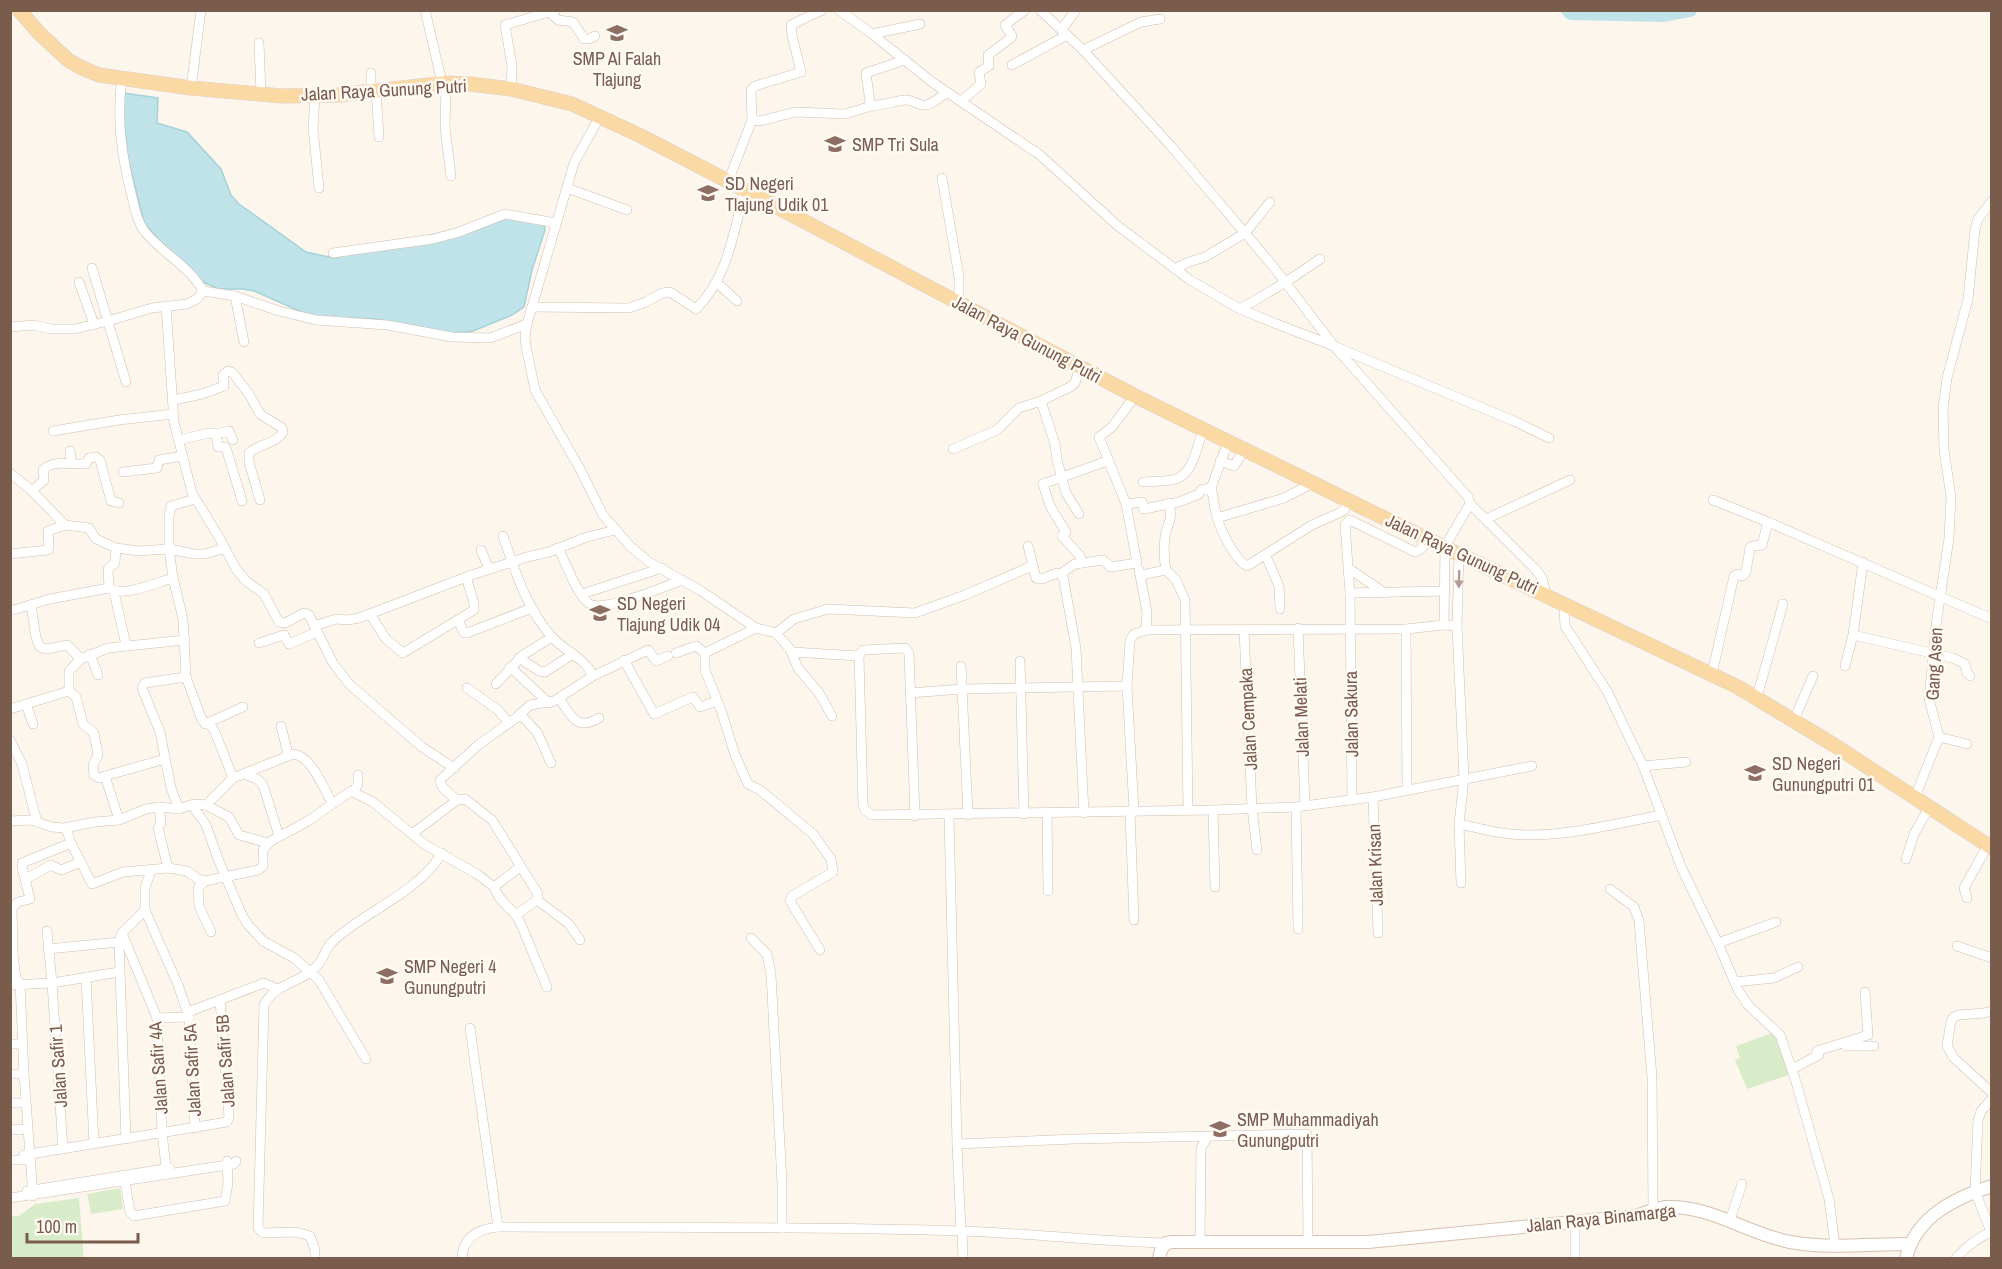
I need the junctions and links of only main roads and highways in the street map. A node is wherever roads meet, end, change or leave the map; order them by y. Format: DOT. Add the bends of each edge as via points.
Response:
graph roads {
  1 [pos="19,10"];
  2 [pos="1990,846"];
  1 -- 2 [label="main road, Jalan Raya Gunung Putri" via="68,60 99,75 191,88 315,96 444,83 511,89 572,104 745,190 1135,396 1756,697"];
}
